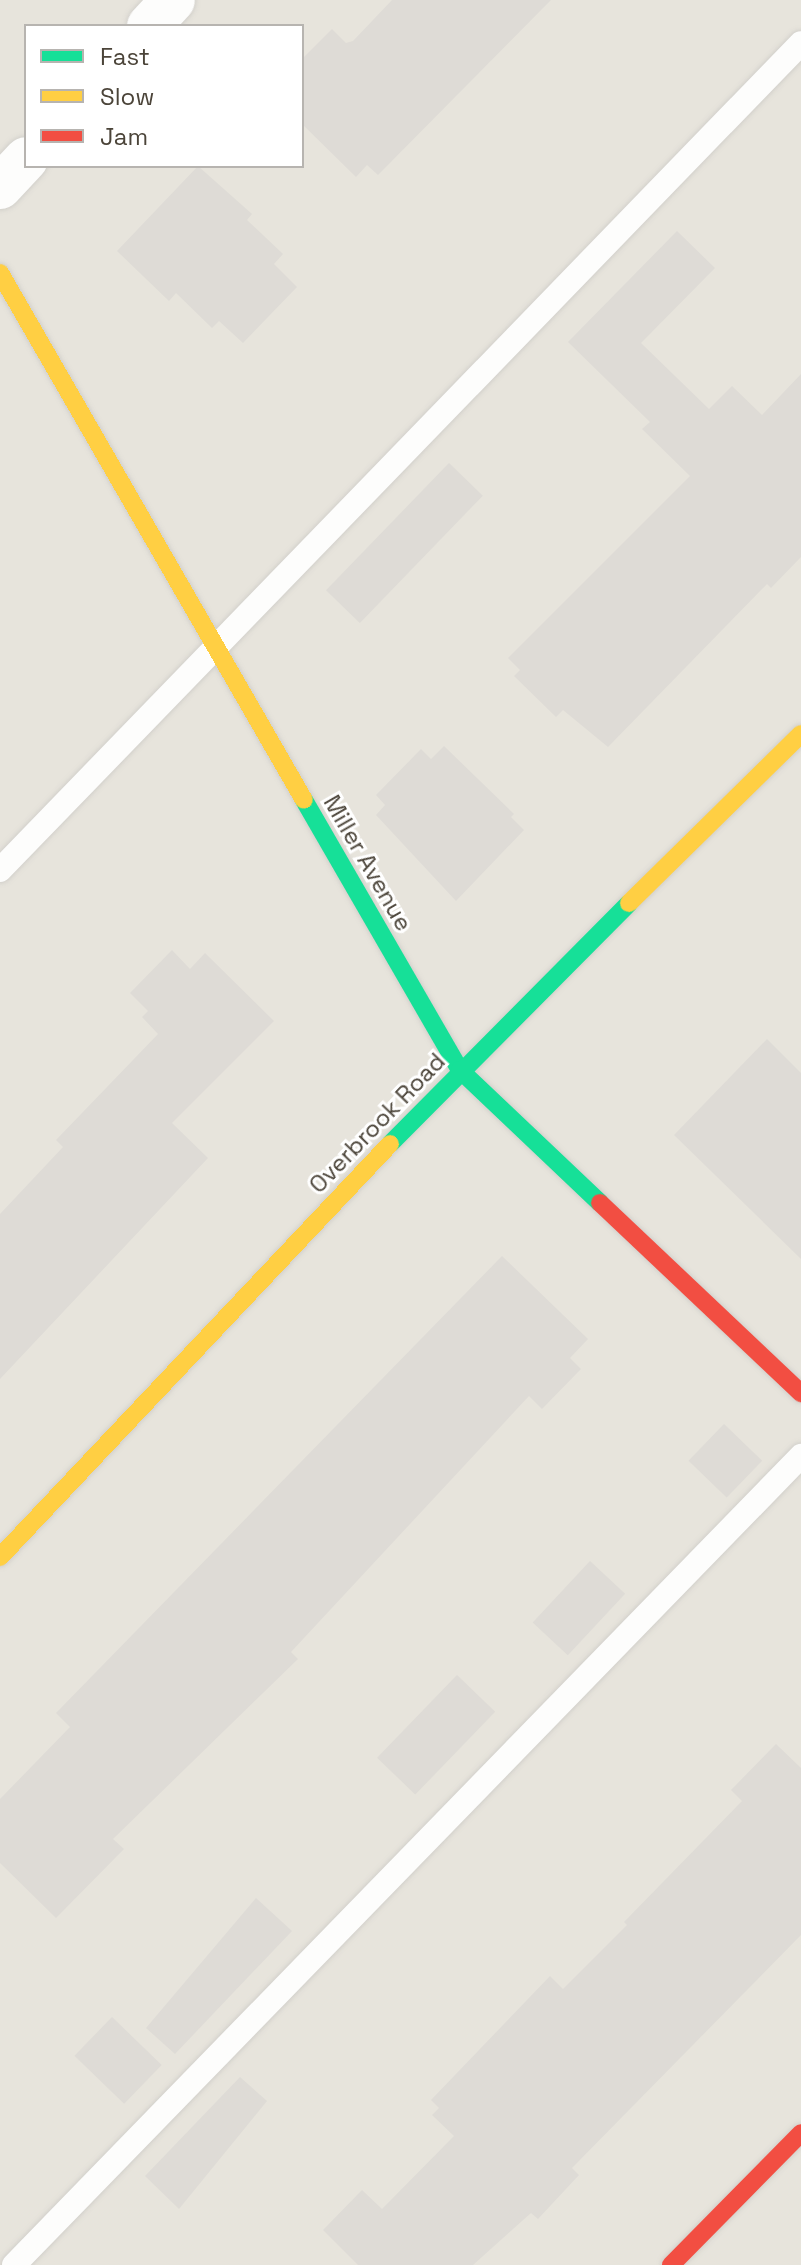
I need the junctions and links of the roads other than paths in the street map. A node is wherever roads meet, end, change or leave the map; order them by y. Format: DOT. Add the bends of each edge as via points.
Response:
graph roads {
  1 [pos="173,0"];
  2 [pos="151,24"];
  3 [pos="801,43"];
  4 [pos="24,161"];
  5 [pos="0,187"];
  6 [pos="0,273"];
  7 [pos="217,649"];
  8 [pos="801,734"];
  9 [pos="0,870"];
  10 [pos="460,1070"];
  11 [pos="801,1393"];
  12 [pos="801,1456"];
  13 [pos="0,1557"];
  14 [pos="801,2133"];
  15 [pos="14,2265"];
  16 [pos="671,2265"];
  1 -- 2 [label="street"];
  3 -- 7 [label="lane"];
  4 -- 5 [label="street"];
  6 -- 7 [label="street, Miller Avenue"];
  7 -- 9 [label="lane"];
  7 -- 10 [label="street, Miller Avenue"];
  8 -- 10 [label="street, Overbrook Road"];
  10 -- 11 [label="street, Miller Avenue"];
  10 -- 13 [label="street, Overbrook Road"];
  12 -- 15 [label="lane"];
  14 -- 16 [label="street"];
}
